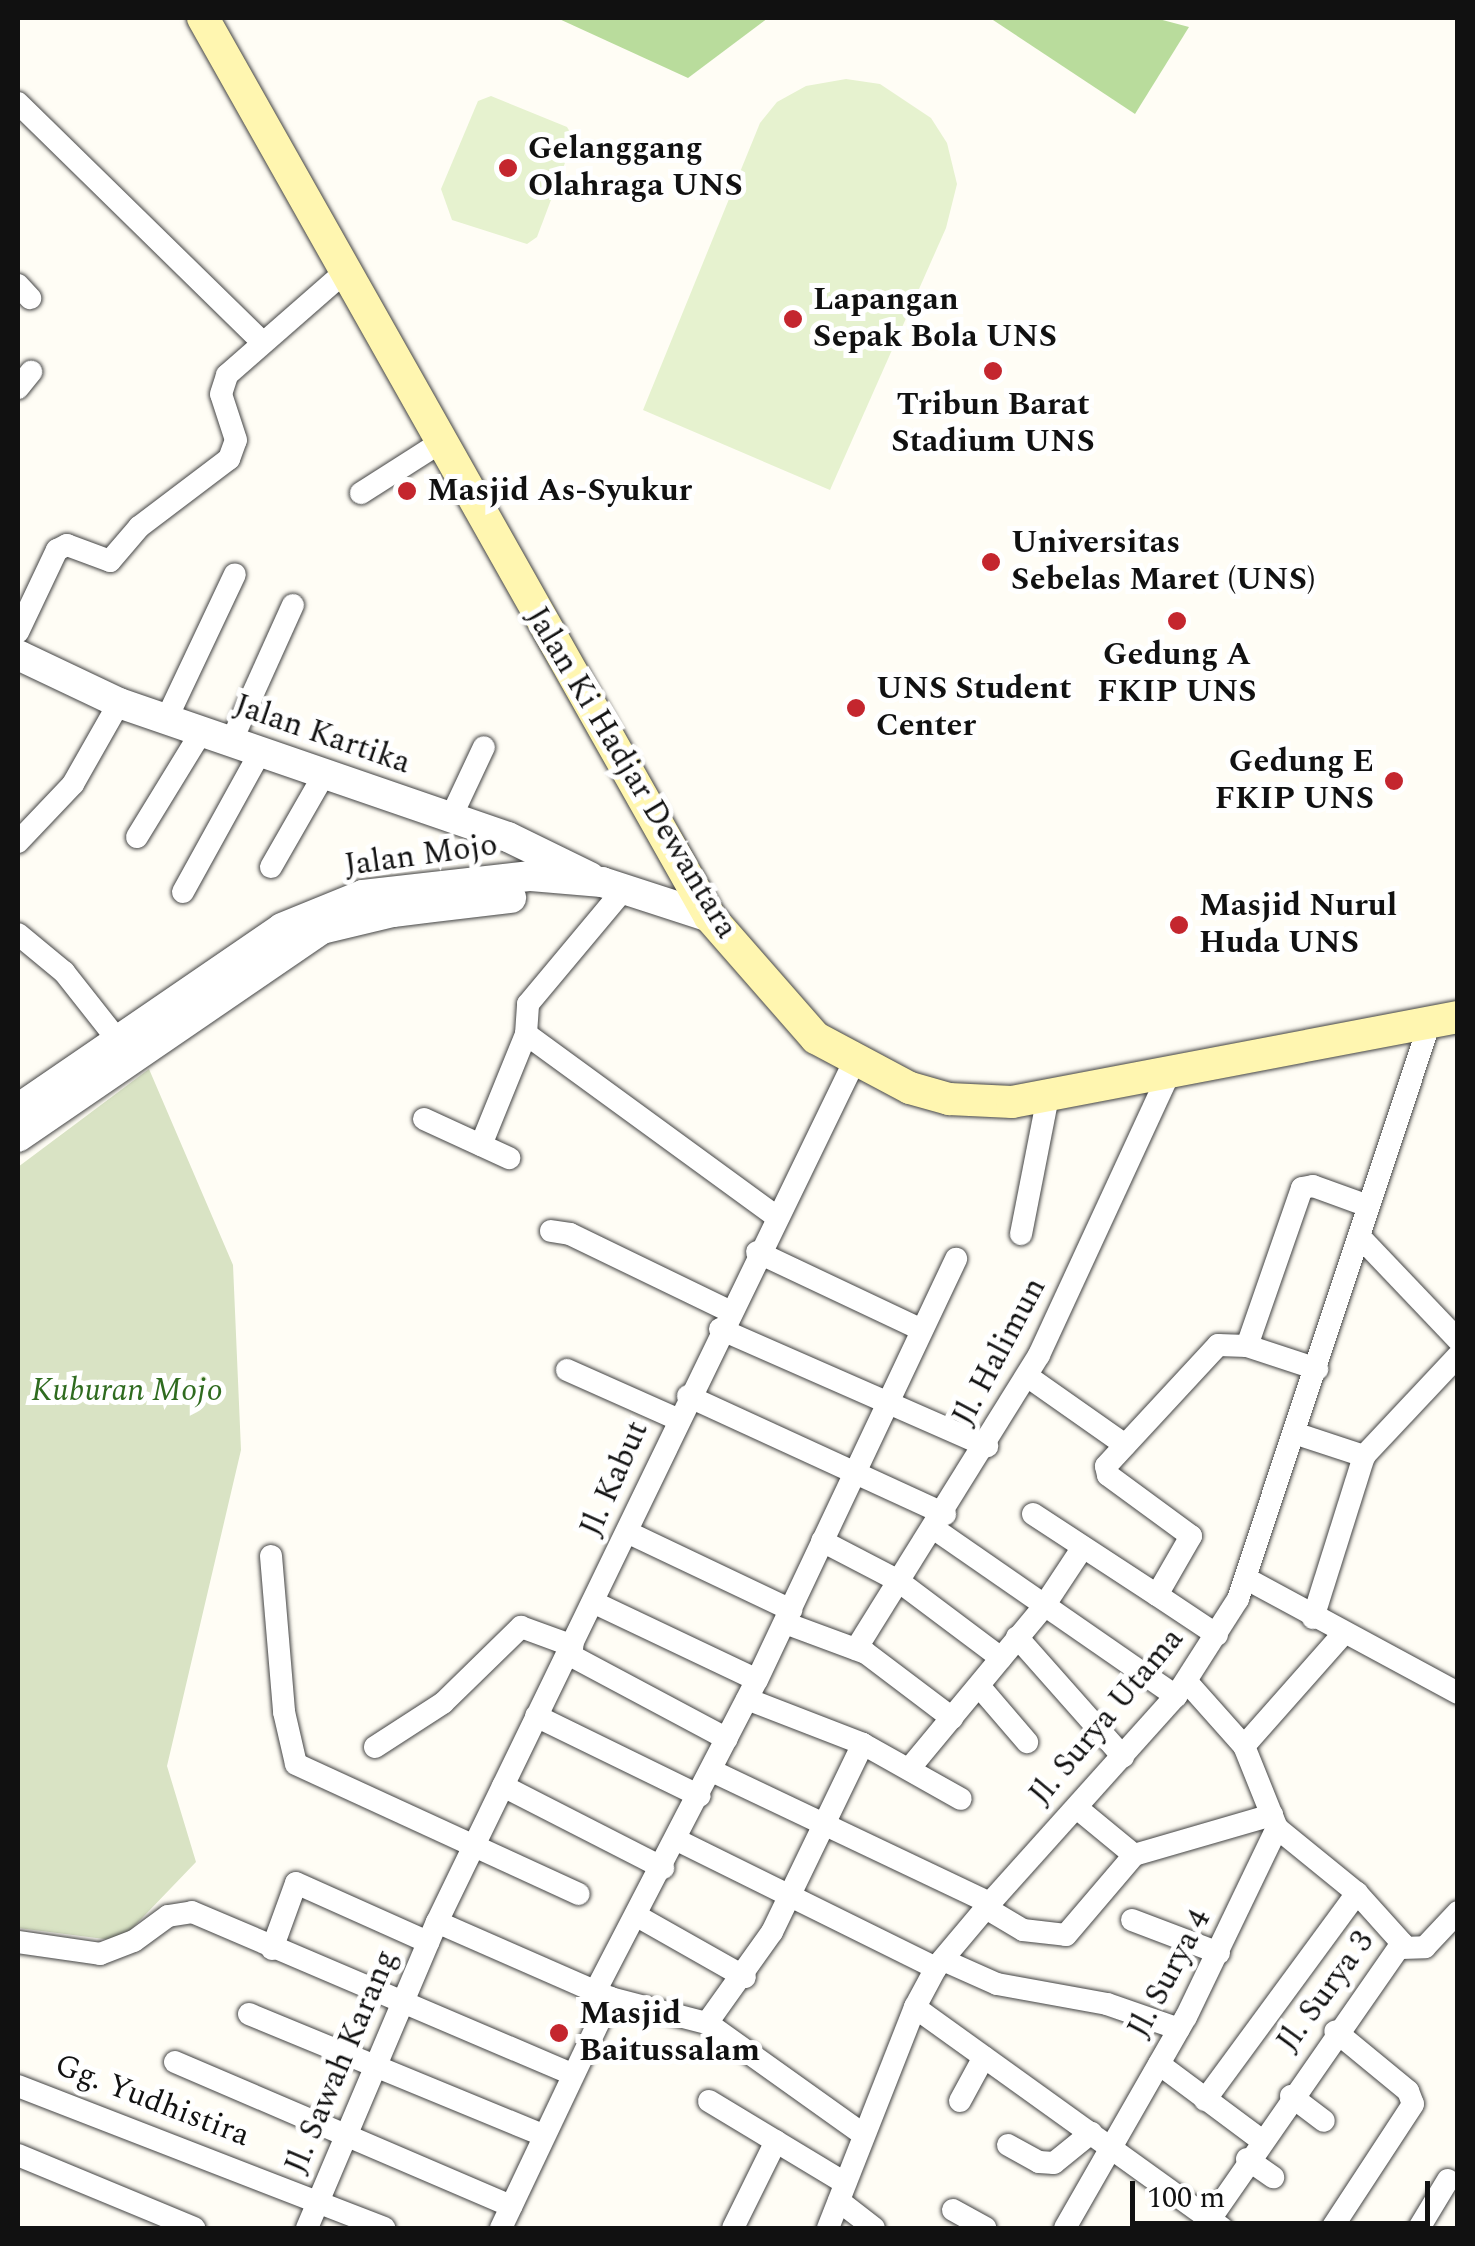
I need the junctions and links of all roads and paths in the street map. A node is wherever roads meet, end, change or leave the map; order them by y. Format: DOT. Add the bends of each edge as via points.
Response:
graph roads {
  1 [pos="203,18"];
  2 [pos="18,103"];
  3 [pos="346,271"];
  4 [pos="260,340"];
  5 [pos="438,444"];
  6 [pos="360,493"];
  7 [pos="235,574"];
  8 [pos="294,605"];
  9 [pos="18,632"];
  10 [pos="18,655"];
  11 [pos="120,703"];
  12 [pos="166,720"];
  13 [pos="202,731"];
  14 [pos="232,740"];
  15 [pos="484,747"];
  16 [pos="262,748"];
  17 [pos="326,771"];
  18 [pos="451,817"];
  19 [pos="136,838"];
  20 [pos="18,842"];
  21 [pos="271,867"];
  22 [pos="566,882"];
  23 [pos="613,886"];
  24 [pos="183,892"];
  25 [pos="710,917"];
  26 [pos="18,934"];
  27 [pos="1444,1020"];
  28 [pos="526,1034"];
  29 [pos="118,1039"];
  30 [pos="854,1064"];
  31 [pos="1172,1069"];
  32 [pos="1048,1098"];
  33 [pos="18,1109"];
  34 [pos="424,1119"];
  35 [pos="18,1137"];
  36 [pos="481,1144"];
  37 [pos="510,1158"];
  38 [pos="1368,1206"];
  39 [pos="776,1216"];
  40 [pos="551,1231"];
  41 [pos="1021,1234"];
  42 [pos="1359,1236"];
  43 [pos="757,1252"];
  44 [pos="956,1259"];
  45 [pos="724,1320"];
  46 [pos="920,1330"];
  47 [pos="1458,1340"];
  48 [pos="1247,1346"];
  49 [pos="1458,1356"];
  50 [pos="1317,1369"];
  51 [pos="567,1370"];
  52 [pos="1027,1376"];
  53 [pos="688,1396"];
  54 [pos="884,1406"];
  55 [pos="677,1419"];
  56 [pos="1296,1434"];
  57 [pos="1125,1445"];
  58 [pos="987,1446"];
  59 [pos="1364,1456"];
  60 [pos="1034,1514"];
  61 [pos="940,1522"];
  62 [pos="627,1532"];
  63 [pos="822,1541"];
  64 [pos="1083,1547"];
  65 [pos="270,1556"];
  66 [pos="1247,1579"];
  67 [pos="897,1580"];
  68 [pos="1157,1595"];
  69 [pos="595,1602"];
  70 [pos="1042,1609"];
  71 [pos="788,1616"];
  72 [pos="1312,1618"];
  73 [pos="1343,1634"];
  74 [pos="1217,1635"];
  75 [pos="1017,1637"];
  76 [pos="570,1650"];
  77 [pos="856,1650"];
  78 [pos="1001,1658"];
  79 [pos="979,1686"];
  80 [pos="1181,1689"];
  81 [pos="752,1690"];
  82 [pos="1458,1693"];
  83 [pos="536,1716"];
  84 [pos="952,1718"];
  85 [pos="727,1739"];
  86 [pos="1027,1742"];
  87 [pos="864,1744"];
  88 [pos="1244,1746"];
  89 [pos="375,1747"];
  90 [pos="1123,1756"];
  91 [pos="909,1769"];
  92 [pos="712,1771"];
  93 [pos="503,1786"];
  94 [pos="700,1796"];
  95 [pos="961,1799"];
  96 [pos="1076,1808"];
  97 [pos="1274,1822"];
  98 [pos="823,1824"];
  99 [pos="677,1840"];
  100 [pos="474,1846"];
  101 [pos="1134,1854"];
  102 [pos="663,1868"];
  103 [pos="1357,1893"];
  104 [pos="579,1894"];
  105 [pos="788,1900"];
  106 [pos="988,1905"];
  107 [pos="1458,1912"];
  108 [pos="637,1916"];
  109 [pos="1132,1920"];
  110 [pos="433,1932"];
  111 [pos="18,1942"];
  112 [pos="1402,1948"];
  113 [pos="272,1949"];
  114 [pos="1219,1953"];
  115 [pos="940,1964"];
  116 [pos="745,1977"];
  117 [pos="602,1995"];
  118 [pos="400,2002"];
  119 [pos="916,2007"];
  120 [pos="249,2014"];
  121 [pos="706,2023"];
  122 [pos="1179,2030"];
  123 [pos="1335,2032"];
  124 [pos="984,2057"];
  125 [pos="175,2062"];
  126 [pos="1159,2064"];
  127 [pos="373,2069"];
  128 [pos="570,2074"];
  129 [pos="18,2086"];
  130 [pos="1290,2096"];
  131 [pos="1205,2100"];
  132 [pos="709,2101"];
  133 [pos="960,2101"];
  134 [pos="1324,2122"];
  135 [pos="861,2133"];
  136 [pos="543,2134"];
  137 [pos="347,2135"];
  138 [pos="1257,2137"];
  139 [pos="1100,2139"];
  140 [pos="776,2141"];
  141 [pos="1008,2146"];
  142 [pos="18,2156"];
  143 [pos="1247,2159"];
  144 [pos="1272,2177"];
  145 [pos="1448,2180"];
  146 [pos="842,2192"];
  147 [pos="318,2201"];
  148 [pos="511,2206"];
  149 [pos="952,2210"];
  150 [pos="1212,2225"];
  151 [pos="194,2228"];
  152 [pos="306,2228"];
  153 [pos="384,2228"];
  154 [pos="501,2228"];
  155 [pos="734,2228"];
  156 [pos="828,2228"];
  157 [pos="874,2228"];
  158 [pos="985,2228"];
  159 [pos="1065,2228"];
  160 [pos="1332,2228"];
  161 [pos="1420,2228"];
  1 -- 3 [label="main road, Jalan Ki Hadjar Dewantara"];
  2 -- 4 [label="street"];
  3 -- 4 [label="street"];
  3 -- 5 [label="main road, Jalan Ki Hadjar Dewantara"];
  4 -- 9 [label="street" via="220,388 236,440 229,460 139,527 110,561 67,545 56,550"];
  5 -- 6 [label="street"];
  5 -- 25 [label="main road, Jalan Ki Hadjar Dewantara"];
  7 -- 12 [label="street"];
  8 -- 14 [label="street"];
  10 -- 11 [label="street, Jalan Kartika"];
  11 -- 12 [label="street, Jalan Kartika"];
  11 -- 20 [label="street" via="73,784"];
  12 -- 13 [label="street, Jalan Kartika"];
  13 -- 14 [label="street, Jalan Kartika"];
  13 -- 19 [label="street"];
  14 -- 16 [label="street, Jalan Kartika"];
  15 -- 18 [label="street"];
  16 -- 17 [label="street, Jalan Kartika"];
  16 -- 24 [label="street"];
  17 -- 18 [label="street, Jalan Kartika"];
  17 -- 21 [label="street"];
  18 -- 23 [label="street, Jalan Kartika"];
  22 -- 23 [label="street, Jalan Mojo"];
  22 -- 29 [label="street, Jalan Mojo" via="531,876 426,885 325,906"];
  22 -- 35 [label="street" via="538,895 393,912 322,929"];
  23 -- 25 [label="street, Jalan Mojo"];
  23 -- 28 [label="street" via="587,940 538,990 526,1011"];
  25 -- 30 [label="main road, Jalan Ki Hadjar Dewantara" via="787,1012"];
  26 -- 29 [label="street" via="64,972"];
  27 -- 31 [label="main road, Jalan Ki Hadjar Dewantara"];
  27 -- 38 [label="street, Jl. Surya Utama"];
  28 -- 36 [label="street"];
  28 -- 39 [label="street"];
  29 -- 33 [label="street, Jalan Mojo"];
  30 -- 32 [label="main road, Jalan Ki Hadjar Dewantara" via="949,1098"];
  30 -- 39 [label="street, Jl. Kabut"];
  31 -- 32 [label="main road, Jalan Ki Hadjar Dewantara"];
  31 -- 52 [label="street, Jl. Halimun"];
  32 -- 41 [label="street"];
  34 -- 36 [label="street"];
  36 -- 37 [label="street"];
  38 -- 42 [label="street, Jl. Surya Utama"];
  38 -- 48 [label="street" via="1302,1188"];
  39 -- 43 [label="street, Jl. Kabut"];
  40 -- 45 [label="street" via="582,1239"];
  42 -- 47 [label="street"];
  42 -- 50 [label="street, Jl. Surya Utama"];
  43 -- 45 [label="street, Jl. Kabut"];
  43 -- 46 [label="street"];
  44 -- 46 [label="street"];
  45 -- 53 [label="street, Jl. Kabut"];
  45 -- 54 [label="street"];
  46 -- 54 [label="street"];
  48 -- 50 [label="street"];
  48 -- 57 [label="street" via="1213,1349"];
  49 -- 59 [label="street"];
  50 -- 56 [label="street, Jl. Surya Utama"];
  51 -- 55 [label="street"];
  52 -- 57 [label="street"];
  52 -- 58 [label="street, Jl. Halimun"];
  53 -- 55 [label="street, Jl. Kabut"];
  53 -- 61 [label="street, Jl. Surya 3"];
  54 -- 58 [label="street"];
  54 -- 63 [label="street"];
  55 -- 62 [label="street, Jl. Kabut"];
  56 -- 59 [label="street"];
  56 -- 66 [label="street, Jl. Surya Utama"];
  57 -- 68 [label="street" via="1105,1473 1192,1538"];
  58 -- 61 [label="street, Jl. Halimun"];
  59 -- 72 [label="street"];
  60 -- 64 [label="street"];
  61 -- 67 [label="street, Jl. Halimun"];
  61 -- 70 [label="street, Jl. Surya 3"];
  62 -- 69 [label="street, Jl. Kabut"];
  62 -- 71 [label="street"];
  63 -- 67 [label="street"];
  63 -- 71 [label="street"];
  64 -- 68 [label="street"];
  64 -- 70 [label="street"];
  65 -- 100 [label="street" via="284,1712 296,1764"];
  66 -- 72 [label="street"];
  66 -- 74 [label="street, Jl. Surya Utama"];
  67 -- 77 [label="street, Jl. Halimun"];
  67 -- 78 [label="street"];
  68 -- 74 [label="street"];
  69 -- 76 [label="street, Jl. Kabut"];
  69 -- 81 [label="street"];
  70 -- 75 [label="street"];
  70 -- 80 [label="street, Jl. Surya 3"];
  71 -- 77 [label="street"];
  71 -- 81 [label="street"];
  72 -- 73 [label="street"];
  73 -- 82 [label="street"];
  73 -- 88 [label="street"];
  74 -- 80 [label="street, Jl. Surya Utama"];
  75 -- 78 [label="street"];
  75 -- 90 [label="street"];
  76 -- 83 [label="street, Jl. Kabut"];
  76 -- 85 [label="street"];
  76 -- 89 [label="street" via="520,1627 443,1703"];
  77 -- 84 [label="street"];
  78 -- 79 [label="street"];
  79 -- 84 [label="street"];
  79 -- 86 [label="street"];
  80 -- 88 [label="street, Jl. Surya 3"];
  80 -- 90 [label="street, Jl. Surya Utama"];
  81 -- 85 [label="street"];
  81 -- 87 [label="street"];
  83 -- 93 [label="street, Jl. Kabut"];
  83 -- 94 [label="street"];
  84 -- 91 [label="street"];
  85 -- 92 [label="street"];
  87 -- 91 [label="street"];
  87 -- 98 [label="street"];
  88 -- 97 [label="street, Jl. Surya 3"];
  90 -- 96 [label="street, Jl. Surya Utama"];
  91 -- 95 [label="street"];
  92 -- 94 [label="street"];
  92 -- 98 [label="street"];
  93 -- 100 [label="street, Jl. Kabut"];
  93 -- 102 [label="street"];
  94 -- 99 [label="street"];
  96 -- 101 [label="street"];
  96 -- 106 [label="street, Jl. Surya Utama"];
  97 -- 101 [label="street"];
  97 -- 103 [label="street, Jl. Surya 3"];
  97 -- 114 [label="street, Jl. Surya 4"];
  98 -- 105 [label="street"];
  98 -- 106 [label="street"];
  99 -- 102 [label="street"];
  99 -- 105 [label="street"];
  100 -- 104 [label="street"];
  100 -- 110 [label="street, Jl. Kabut"];
  101 -- 106 [label="street" via="1066,1935 1023,1930"];
  102 -- 108 [label="street"];
  103 -- 112 [label="street, Jl. Surya 3"];
  103 -- 131 [label="street"];
  105 -- 115 [label="street"];
  105 -- 116 [label="street"];
  106 -- 115 [label="street, Jl. Surya Utama"];
  107 -- 112 [label="street" via="1424,1948"];
  108 -- 116 [label="street"];
  108 -- 117 [label="street"];
  109 -- 114 [label="street"];
  110 -- 113 [label="street" via="296,1883"];
  110 -- 117 [label="street"];
  110 -- 118 [label="street, Jl. Sawah Karang"];
  111 -- 113 [label="street" via="100,1954 182,1911"];
  112 -- 123 [label="street, Jl. Surya 3"];
  113 -- 118 [label="street"];
  114 -- 122 [label="street, Jl. Surya 4"];
  115 -- 119 [label="street, Jl. Surya Utama"];
  115 -- 122 [label="street" via="997,1984 1106,2004"];
  116 -- 121 [label="street"];
  117 -- 121 [label="street"];
  117 -- 128 [label="street"];
  118 -- 127 [label="street, Jl. Sawah Karang"];
  118 -- 128 [label="street"];
  119 -- 124 [label="street"];
  119 -- 135 [label="street, Jl. Surya Utama"];
  120 -- 127 [label="street"];
  121 -- 135 [label="street"];
  122 -- 126 [label="street, Jl. Surya 4"];
  123 -- 130 [label="street, Jl. Surya 3"];
  123 -- 160 [label="street" via="1408,2091 1413,2104"];
  124 -- 133 [label="street"];
  124 -- 139 [label="street"];
  125 -- 137 [label="street"];
  126 -- 131 [label="street"];
  126 -- 139 [label="street, Jl. Surya 4"];
  127 -- 136 [label="street"];
  127 -- 137 [label="street, Jl. Sawah Karang"];
  128 -- 136 [label="street"];
  129 -- 147 [label="street, Gg. Yudhistira"];
  130 -- 134 [label="street"];
  130 -- 143 [label="street, Jl. Surya 3"];
  131 -- 138 [label="street"];
  132 -- 140 [label="street"];
  135 -- 146 [label="street, Jl. Surya Utama"];
  136 -- 148 [label="street"];
  137 -- 147 [label="street, Jl. Sawah Karang"];
  137 -- 148 [label="street"];
  139 -- 141 [label="street" via="1054,2162 1038,2162"];
  139 -- 150 [label="street"];
  139 -- 159 [label="street, Jl. Surya 4"];
  140 -- 146 [label="street"];
  140 -- 155 [label="street"];
  142 -- 151 [label="street"];
  143 -- 144 [label="street"];
  143 -- 150 [label="street, Jl. Surya 3"];
  145 -- 161 [label="street"];
  146 -- 156 [label="street, Jl. Surya Utama"];
  146 -- 157 [label="street"];
  147 -- 152 [label="street, Jl. Sawah Karang"];
  147 -- 153 [label="street, Gg. Yudhistira"];
  148 -- 154 [label="street"];
  149 -- 158 [label="street"];
}
